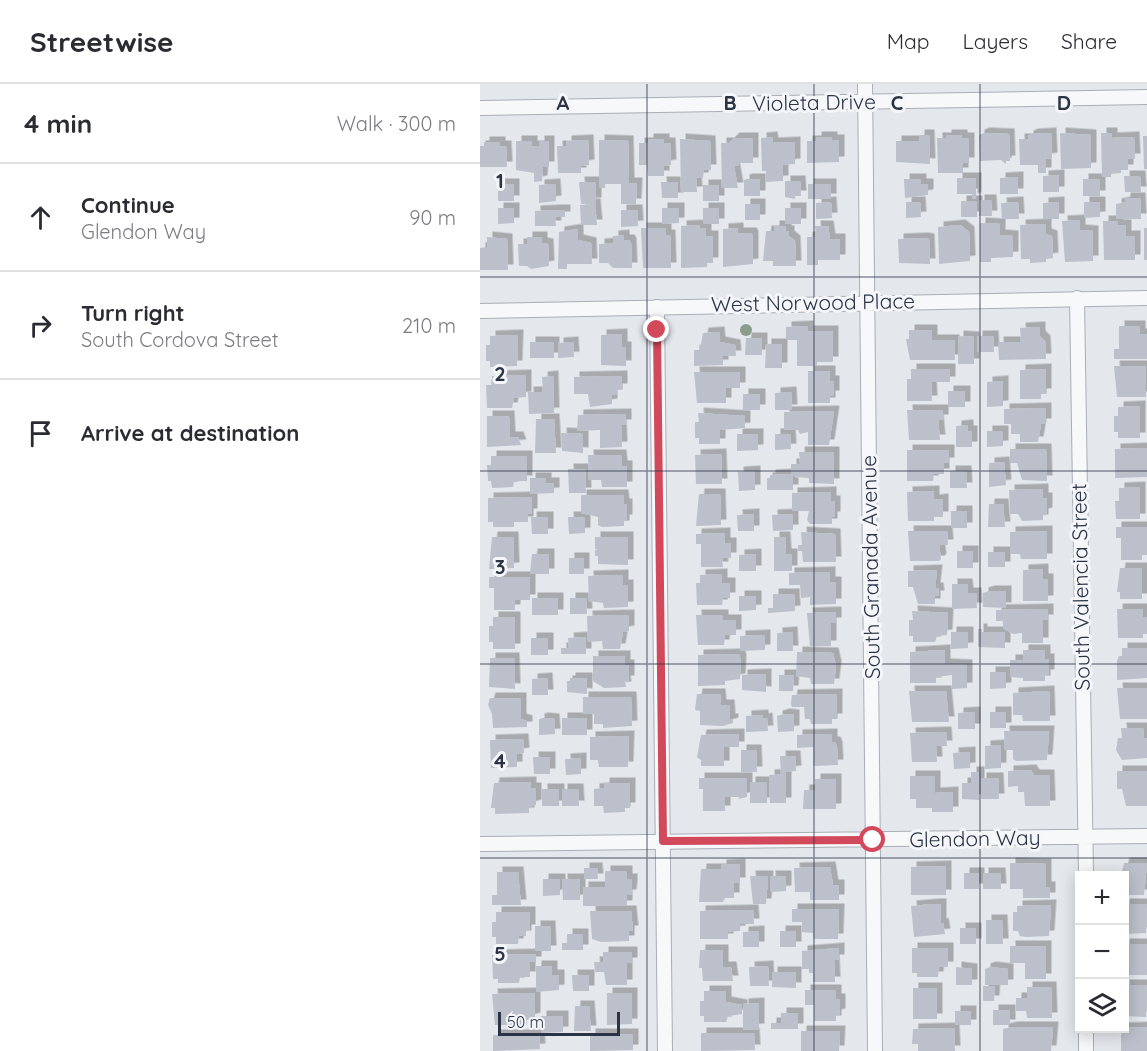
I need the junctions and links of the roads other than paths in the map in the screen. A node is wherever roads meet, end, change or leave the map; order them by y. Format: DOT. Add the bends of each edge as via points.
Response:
graph roads {
  1 [pos="865,84"];
  2 [pos="1147,97"];
  3 [pos="866,102"];
  4 [pos="480,108"];
  5 [pos="1077,298"];
  6 [pos="1147,298"];
  7 [pos="868,302"];
  8 [pos="657,307"];
  9 [pos="480,311"];
  10 [pos="1147,836"];
  11 [pos="1085,837"];
  12 [pos="873,840"];
  13 [pos="663,841"];
  14 [pos="480,844"];
  15 [pos="1086,871"];
  16 [pos="1086,1033"];
  17 [pos="665,1051"];
  18 [pos="874,1051"];
  19 [pos="1086,1051"];
  1 -- 3 [label="street, South Granada Avenue"];
  2 -- 3 [label="street, Violeta Drive"];
  3 -- 4 [label="street, Violeta Drive"];
  3 -- 7 [label="street, South Granada Avenue"];
  5 -- 6 [label="street, West Norwood Place"];
  5 -- 7 [label="street, West Norwood Place"];
  5 -- 11 [label="street, South Valencia Street"];
  7 -- 8 [label="street, West Norwood Place"];
  7 -- 12 [label="street, South Granada Avenue"];
  8 -- 9 [label="street, West Norwood Place"];
  8 -- 13 [label="street"];
  10 -- 11 [label="street, Glendon Way"];
  11 -- 12 [label="street, Glendon Way"];
  11 -- 15 [label="street, South Valencia Street"];
  12 -- 13 [label="street, Glendon Way"];
  12 -- 18 [label="street, South Granada Avenue"];
  13 -- 14 [label="street, Glendon Way"];
  13 -- 17 [label="street"];
  16 -- 19 [label="street"];
}
